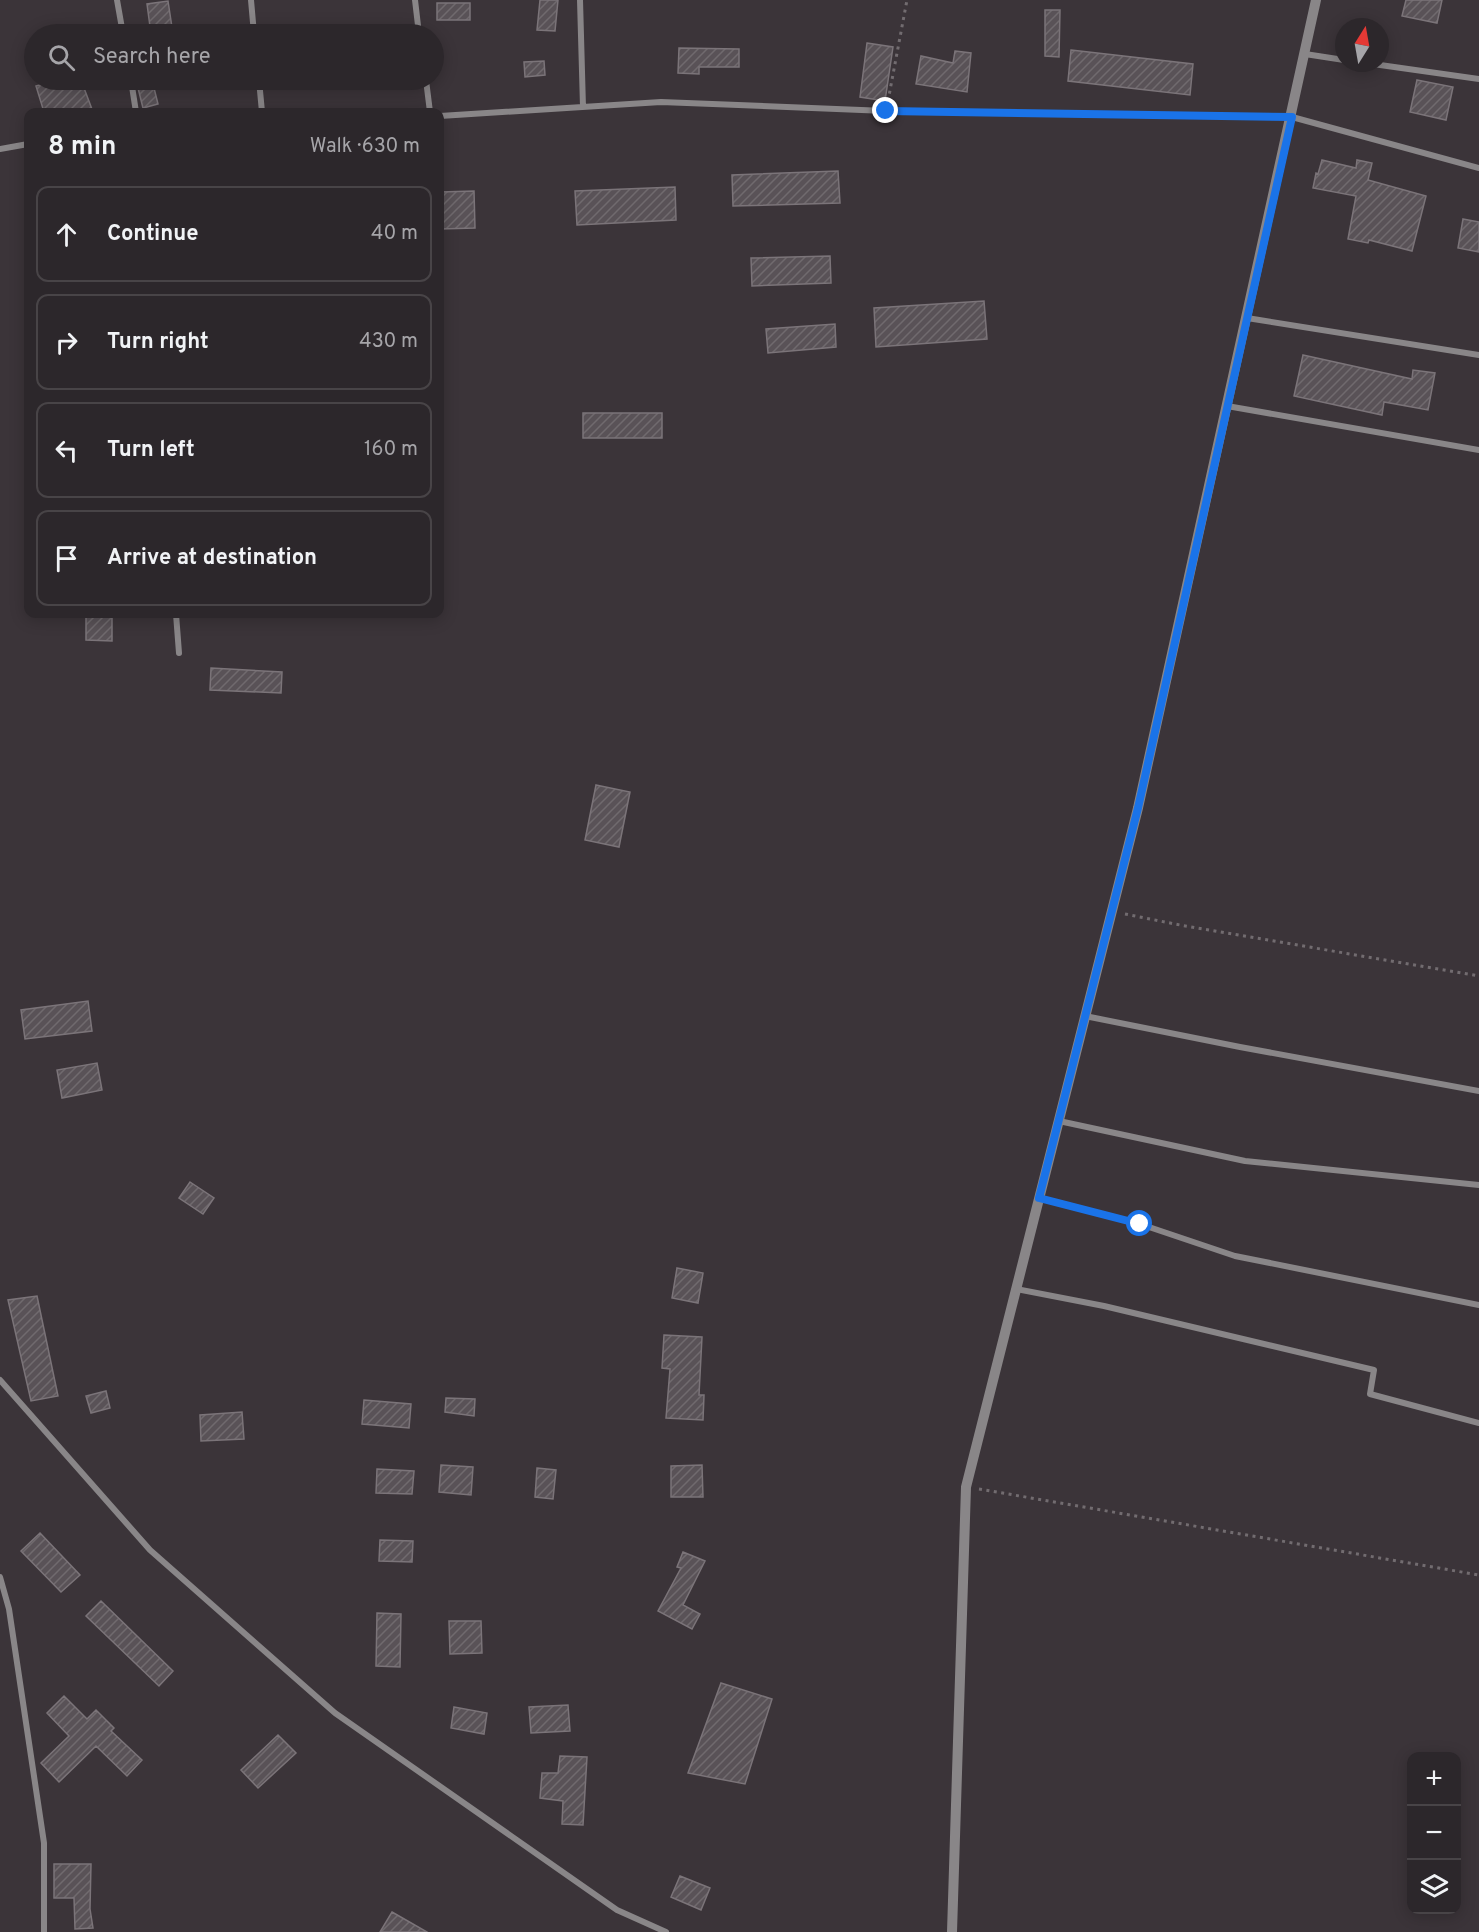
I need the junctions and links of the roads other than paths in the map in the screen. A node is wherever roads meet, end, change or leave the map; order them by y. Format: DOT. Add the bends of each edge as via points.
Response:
graph roads {
  1 [pos="117,0"];
  2 [pos="251,0"];
  3 [pos="415,0"];
  4 [pos="580,0"];
  5 [pos="1316,0"];
  6 [pos="121,24"];
  7 [pos="253,24"];
  8 [pos="419,24"];
  9 [pos="1305,54"];
  10 [pos="1335,59"];
  11 [pos="1389,66"];
  12 [pos="1479,79"];
  13 [pos="132,90"];
  14 [pos="260,90"];
  15 [pos="427,90"];
  16 [pos="583,107"];
  17 [pos="135,108"];
  18 [pos="262,108"];
  19 [pos="430,108"];
  20 [pos="444,116"];
  21 [pos="1292,117"];
  22 [pos="24,145"];
  23 [pos="0,148"];
  24 [pos="1479,168"];
  25 [pos="1247,318"];
  26 [pos="1479,355"];
  27 [pos="1227,406"];
  28 [pos="1479,450"];
  29 [pos="176,618"];
  30 [pos="179,652"];
  31 [pos="1085,1016"];
  32 [pos="1479,1092"];
  33 [pos="1059,1121"];
  34 [pos="1479,1185"];
  35 [pos="1039,1198"];
  36 [pos="1016,1289"];
  37 [pos="1479,1305"];
  38 [pos="0,1380"];
  39 [pos="1479,1423"];
  40 [pos="0,1577"];
  41 [pos="44,1932"];
  42 [pos="666,1932"];
  43 [pos="952,1932"];
  1 -- 6 [label="street"];
  2 -- 7 [label="street"];
  3 -- 8 [label="street"];
  4 -- 16 [label="street"];
  5 -- 9 [label="street"];
  9 -- 10 [label="street"];
  9 -- 21 [label="street"];
  11 -- 12 [label="street"];
  13 -- 17 [label="street"];
  14 -- 18 [label="street"];
  15 -- 19 [label="street"];
  16 -- 20 [label="street"];
  16 -- 21 [label="street" via="661,102 886,111"];
  21 -- 24 [label="street"];
  21 -- 25 [label="street"];
  22 -- 23 [label="street"];
  25 -- 26 [label="street"];
  25 -- 27 [label="street"];
  27 -- 28 [label="street"];
  27 -- 31 [label="street" via="1138,808"];
  29 -- 30 [label="street"];
  31 -- 32 [label="street"];
  31 -- 33 [label="street"];
  33 -- 34 [label="street" via="1245,1161"];
  33 -- 35 [label="street"];
  35 -- 36 [label="street"];
  35 -- 37 [label="street" via="1140,1224 1235,1256"];
  36 -- 39 [label="street" via="1374,1370 1370,1394"];
  36 -- 43 [label="street" via="966,1486"];
  38 -- 42 [label="street" via="150,1550 335,1713 617,1910"];
  40 -- 41 [label="street" via="9,1609 44,1843"];
}
